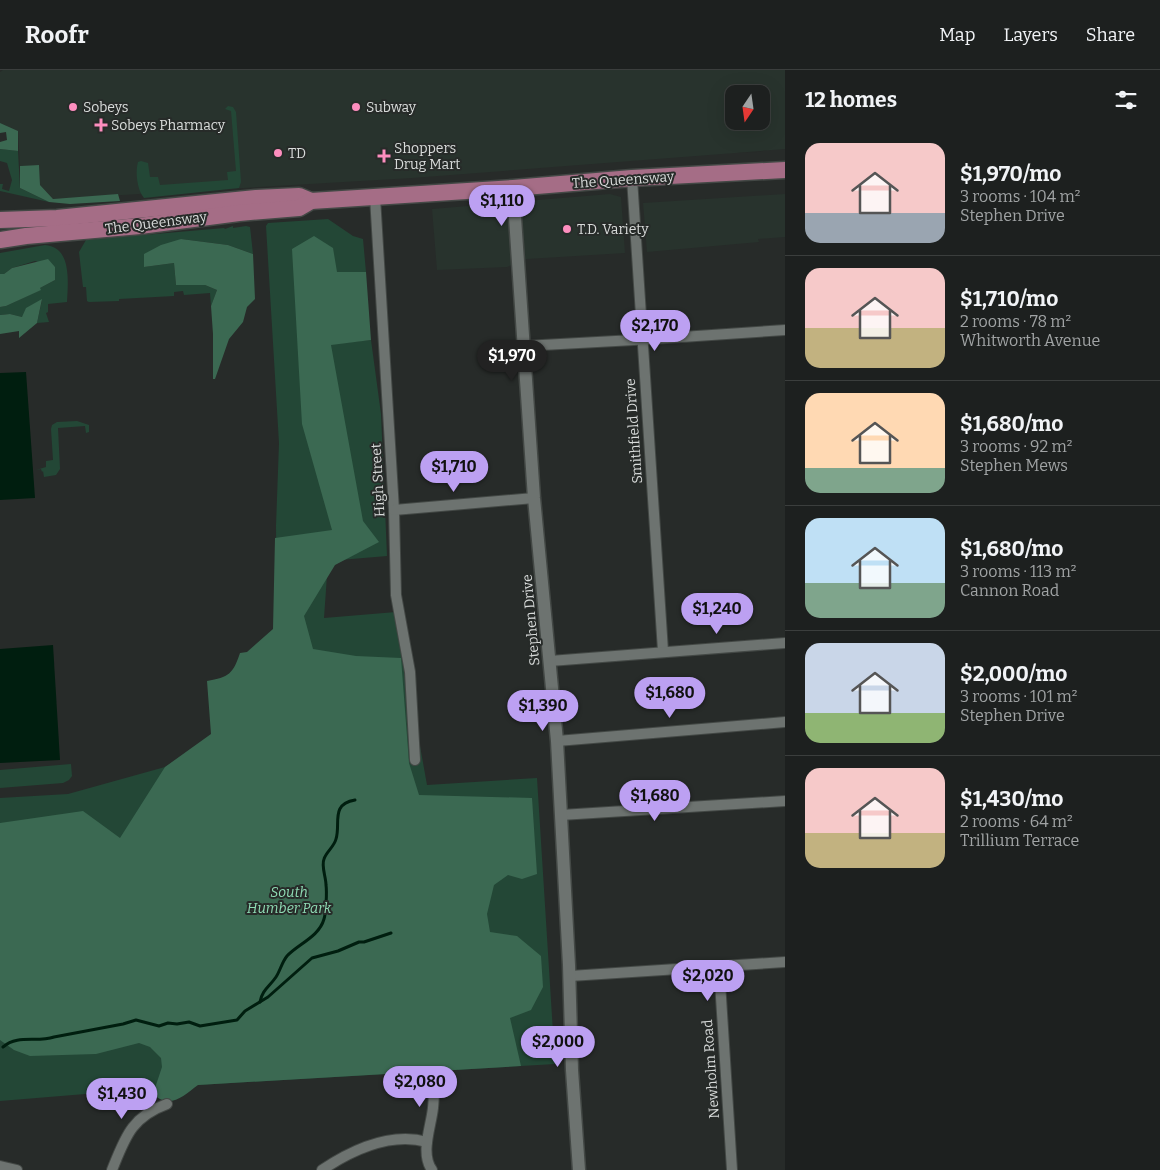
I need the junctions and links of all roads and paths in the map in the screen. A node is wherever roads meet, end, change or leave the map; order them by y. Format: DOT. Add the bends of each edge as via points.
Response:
graph roads {
  1 [pos="785,170"];
  2 [pos="632,178"];
  3 [pos="514,188"];
  4 [pos="375,197"];
  5 [pos="311,201"];
  6 [pos="0,220"];
  7 [pos="0,240"];
  8 [pos="785,330"];
  9 [pos="642,340"];
  10 [pos="524,346"];
  11 [pos="534,498"];
  12 [pos="394,510"];
  13 [pos="785,642"];
  14 [pos="663,651"];
  15 [pos="550,661"];
  16 [pos="785,722"];
  17 [pos="557,740"];
  18 [pos="415,760"];
  19 [pos="785,802"];
  20 [pos="561,815"];
  21 [pos="785,962"];
  22 [pos="719,966"];
  23 [pos="570,976"];
  24 [pos="435,1077"];
  25 [pos="166,1104"];
  26 [pos="427,1142"];
  27 [pos="0,1166"];
  28 [pos="17,1170"];
  29 [pos="112,1170"];
  30 [pos="322,1170"];
  31 [pos="432,1170"];
  32 [pos="579,1170"];
  33 [pos="732,1170"];
  1 -- 2 [label="main road, The Queensway"];
  2 -- 3 [label="main road, The Queensway"];
  2 -- 9 [label="street, Smithfield Drive"];
  3 -- 4 [label="main road, The Queensway"];
  3 -- 10 [label="street, Stephen Drive"];
  4 -- 5 [label="main road, The Queensway"];
  4 -- 12 [label="street, High Street"];
  5 -- 6 [label="main road, The Queensway" via="299,196 256,198 57,218"];
  5 -- 7 [label="main road, The Queensway" via="299,208"];
  8 -- 9 [label="street"];
  9 -- 10 [label="street"];
  9 -- 14 [label="street, Smithfield Drive"];
  10 -- 11 [label="street, Stephen Drive"];
  11 -- 12 [label="street"];
  11 -- 15 [label="street, Stephen Drive"];
  12 -- 18 [label="street, High Street" via="396,595 410,672"];
  13 -- 14 [label="street"];
  14 -- 15 [label="street"];
  15 -- 17 [label="street, Stephen Drive"];
  16 -- 17 [label="street"];
  17 -- 20 [label="street, Stephen Drive"];
  19 -- 20 [label="street"];
  20 -- 23 [label="street, Stephen Drive"];
  21 -- 22 [label="street"];
  22 -- 23 [label="street"];
  22 -- 33 [label="street, Newholm Road"];
  23 -- 32 [label="street, Stephen Drive"];
  24 -- 26 [label="street"];
  25 -- 29 [label="street" via="148,1112 134,1125"];
  26 -- 30 [label="street" via="389,1140 339,1159"];
  26 -- 31 [label="street"];
  27 -- 28 [label="street"];
}
